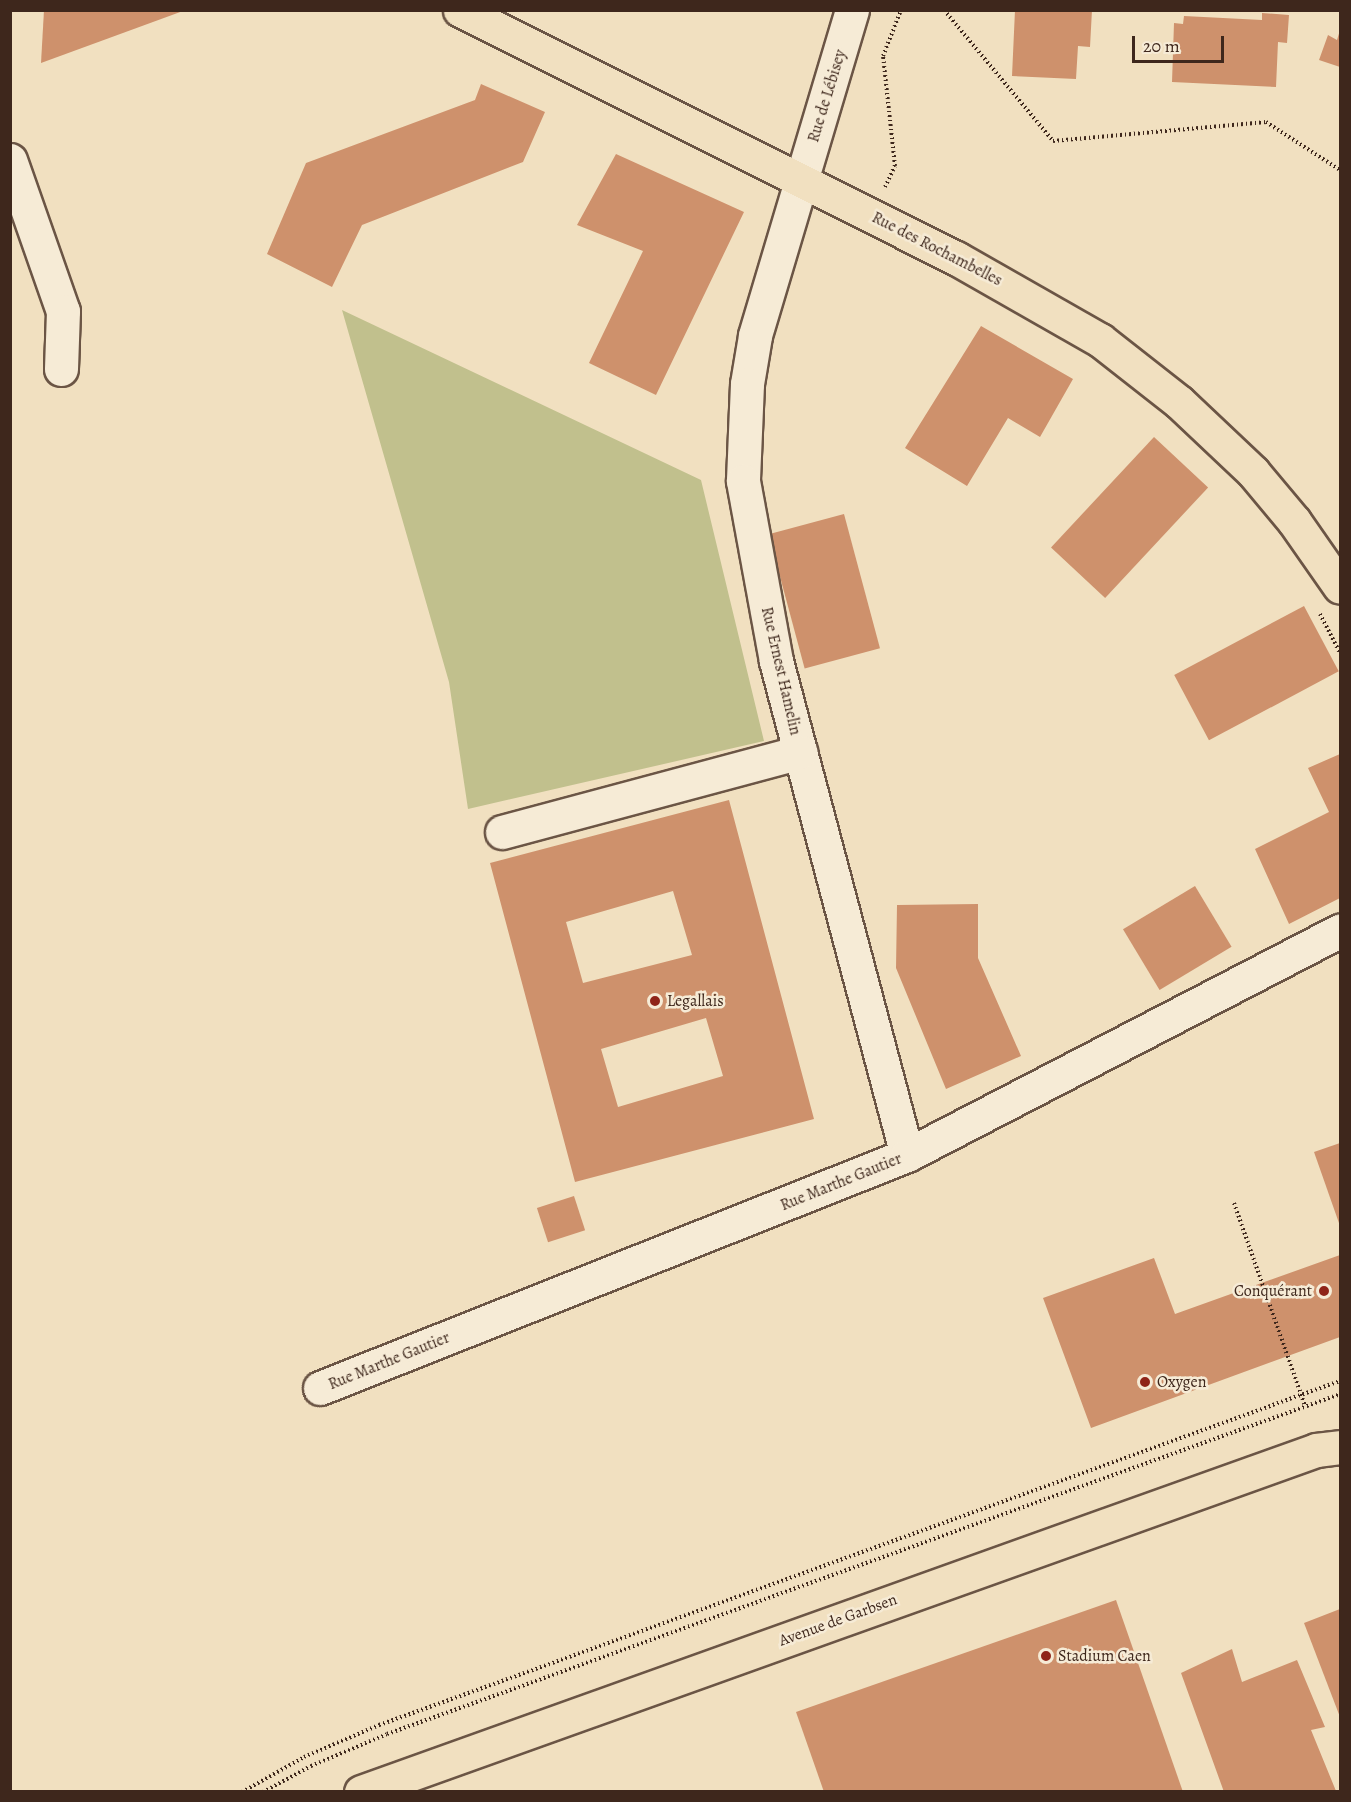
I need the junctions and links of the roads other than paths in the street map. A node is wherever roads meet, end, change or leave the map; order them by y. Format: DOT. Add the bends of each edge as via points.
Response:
graph roads {
  1 [pos="460,10"];
  2 [pos="852,10"];
  3 [pos="10,160"];
  4 [pos="802,181"];
  5 [pos="61,369"];
  6 [pos="1329,597"];
  7 [pos="800,752"];
  8 [pos="502,832"];
  9 [pos="1341,931"];
  10 [pos="907,1155"];
  11 [pos="320,1388"];
  12 [pos="1332,1443"];
  13 [pos="361,1791"];
  1 -- 4 [label="main road, Rue des Rochambelles"];
  2 -- 4 [label="street, Rue de Lébisey"];
  3 -- 5 [label="street" via="63,311"];
  4 -- 6 [label="main road, Rue des Rochambelles" via="1032,299 1133,365 1201,421 1253,472 1294,521"];
  4 -- 7 [label="street, Rue Ernest Hamelin" via="755,336 747,384 743,481 776,662"];
  7 -- 8 [label="street"];
  7 -- 10 [label="street, Rue Ernest Hamelin"];
  9 -- 10 [label="street, Rue Marthe Gautier"];
  10 -- 11 [label="street, Rue Marthe Gautier"];
  12 -- 13 [label="main road, Avenue de Garbsen"];
}
